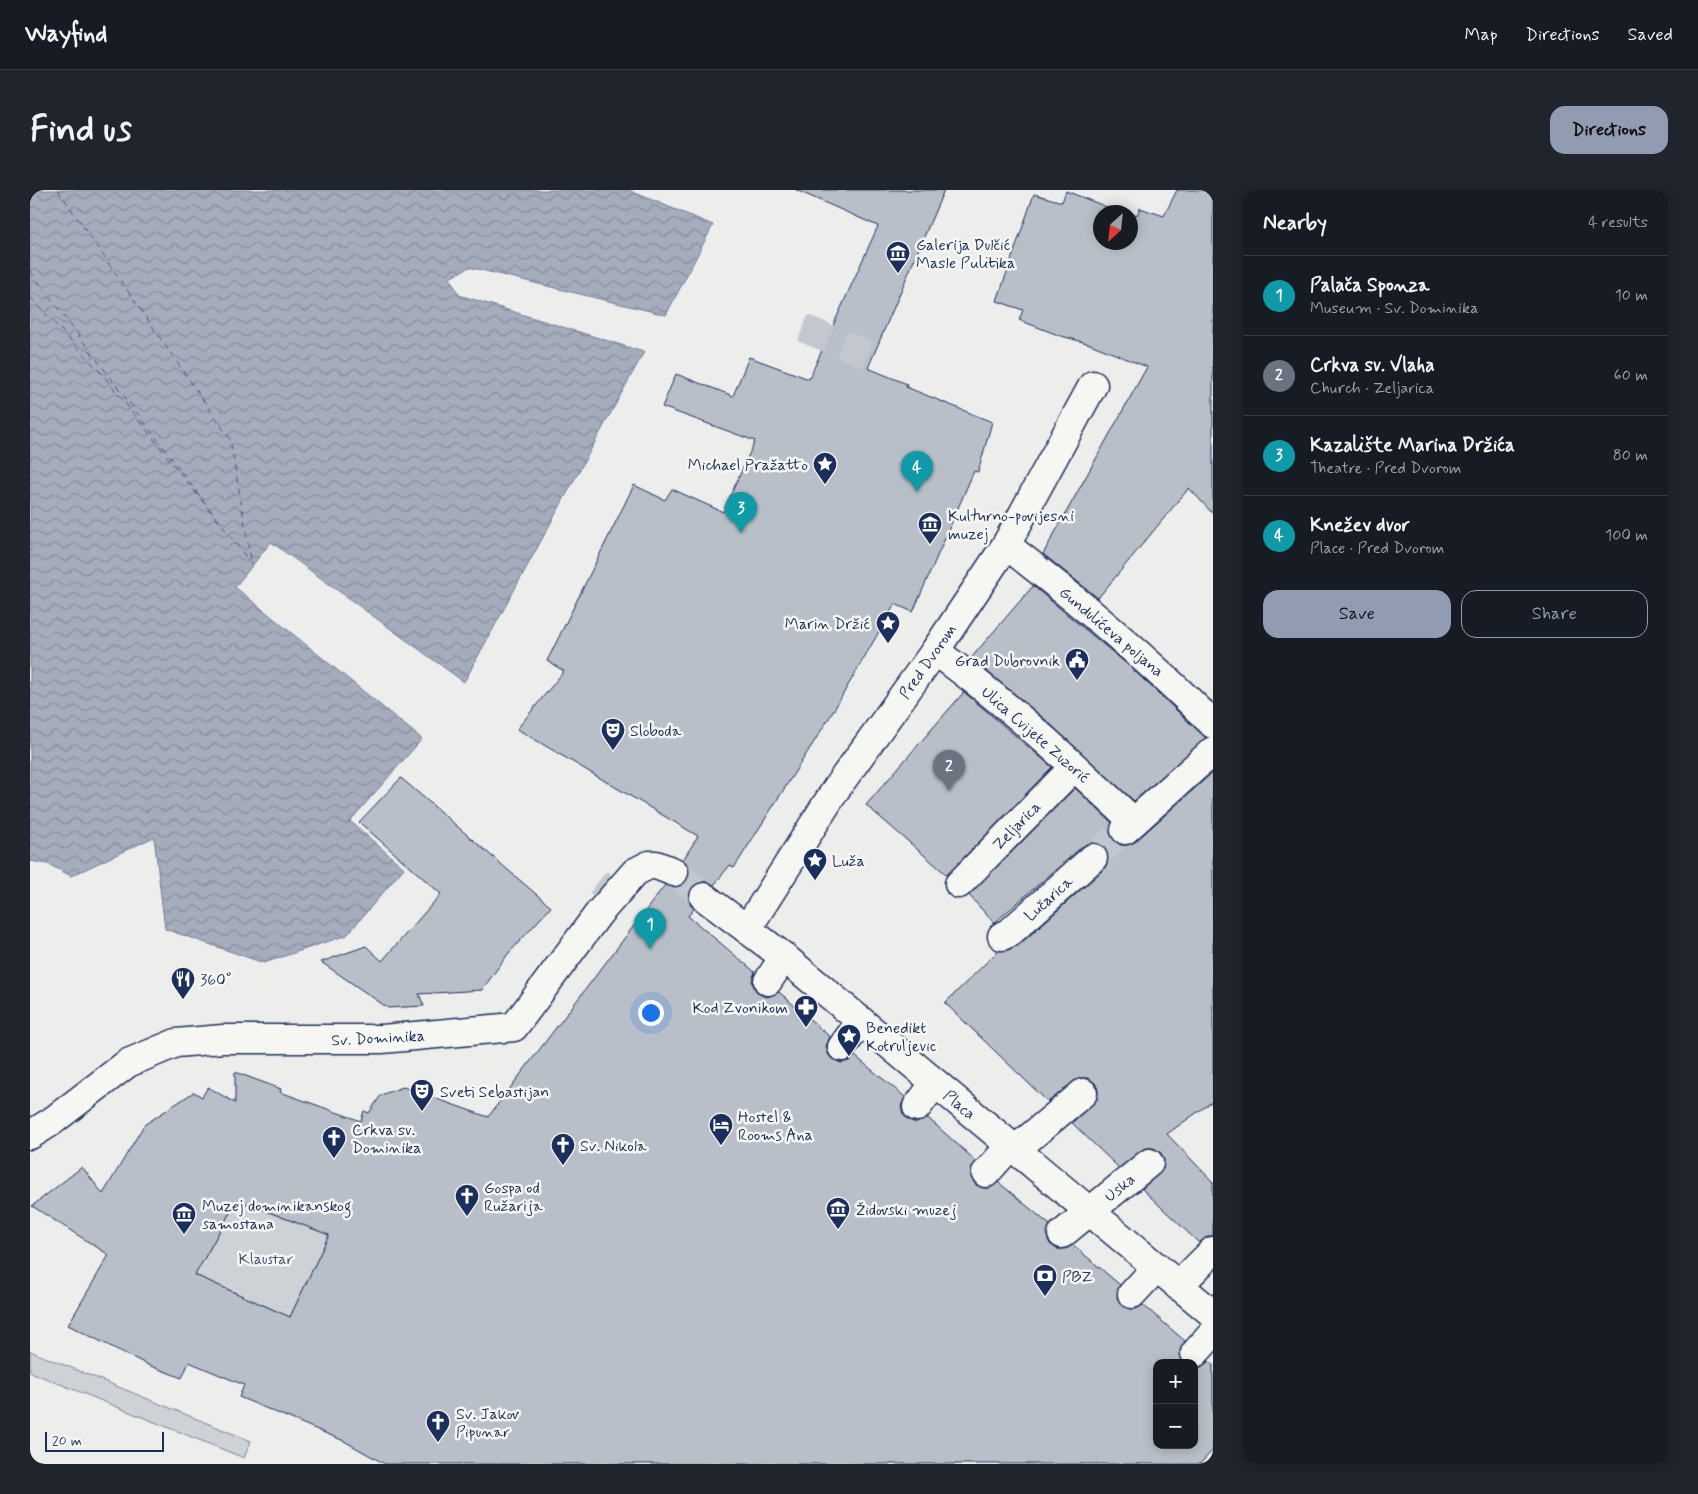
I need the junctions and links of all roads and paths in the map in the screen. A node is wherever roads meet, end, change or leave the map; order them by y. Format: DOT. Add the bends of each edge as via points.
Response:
graph roads {
  1 [pos="1093,386"];
  2 [pos="1006,545"];
  3 [pos="934,651"];
  4 [pos="1213,724"];
  5 [pos="1213,751"];
  6 [pos="1074,767"];
  7 [pos="1093,858"];
  8 [pos="674,872"];
  9 [pos="959,884"];
  10 [pos="704,896"];
  11 [pos="747,929"];
  12 [pos="1002,936"];
  13 [pos="784,957"];
  14 [pos="768,981"];
  15 [pos="861,1021"];
  16 [pos="842,1047"];
  17 [pos="936,1083"];
  18 [pos="1083,1093"];
  19 [pos="917,1107"];
  20 [pos="30,1135"];
  21 [pos="1013,1147"];
  22 [pos="1149,1163"];
  23 [pos="986,1173"];
  24 [pos="1089,1211"];
  25 [pos="1062,1234"];
  26 [pos="1213,1250"];
  27 [pos="1157,1267"];
  28 [pos="1178,1286"];
  29 [pos="1132,1294"];
  30 [pos="1213,1314"];
  31 [pos="1213,1333"];
  32 [pos="1195,1353"];
  1 -- 2 [label="street, Pred Dvorom"];
  2 -- 3 [label="street, Pred Dvorom"];
  2 -- 4 [label="street, Gundulićeva poljana" via="1104,621 1165,675"];
  3 -- 6 [label="street, Ulica Cvijete Zuzorić" via="974,680"];
  3 -- 11 [label="street, Pred Dvorom" via="838,786"];
  5 -- 6 [label="street, Ulica Cvijete Zuzorić" via="1130,826"];
  6 -- 9 [label="street, Zeljarica"];
  7 -- 12 [label="street, Lučarica"];
  8 -- 20 [label="street, Sv. Dominika" via="656,865 641,868 611,892 514,1027 382,1039 176,1043 128,1063"];
  10 -- 11 [label="street, Placa"];
  11 -- 13 [label="street, Placa"];
  13 -- 14 [label="street"];
  13 -- 15 [label="street, Placa"];
  15 -- 16 [label="street"];
  15 -- 17 [label="street, Placa"];
  17 -- 19 [label="street"];
  17 -- 21 [label="street, Placa"];
  18 -- 21 [label="street"];
  21 -- 23 [label="street"];
  21 -- 24 [label="street, Placa"];
  22 -- 24 [label="street, Uska"];
  24 -- 25 [label="street, Uska"];
  24 -- 27 [label="street, Placa"];
  26 -- 28 [label="street"];
  27 -- 28 [label="street, Placa"];
  27 -- 29 [label="street"];
  28 -- 30 [label="street, Placa"];
  31 -- 32 [label="street"];
}
